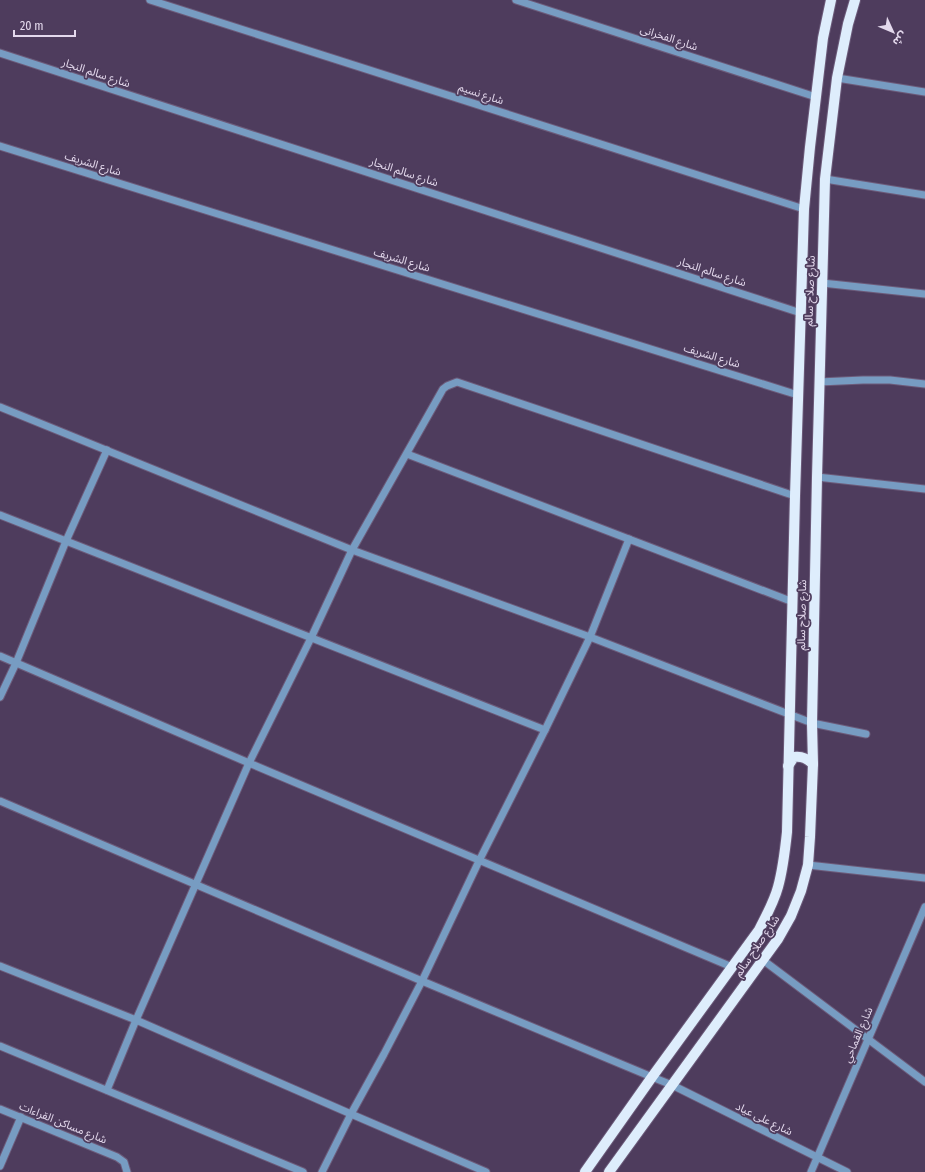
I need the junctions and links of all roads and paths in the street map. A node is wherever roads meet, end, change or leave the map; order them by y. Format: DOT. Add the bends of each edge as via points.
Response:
graph roads {
  1 [pos="150,0"];
  2 [pos="516,0"];
  3 [pos="831,0"];
  4 [pos="855,0"];
  5 [pos="0,53"];
  6 [pos="837,78"];
  7 [pos="925,92"];
  8 [pos="816,96"];
  9 [pos="0,146"];
  10 [pos="825,179"];
  11 [pos="925,195"];
  12 [pos="804,209"];
  13 [pos="822,283"];
  14 [pos="925,294"];
  15 [pos="801,312"];
  16 [pos="819,382"];
  17 [pos="925,384"];
  18 [pos="798,395"];
  19 [pos="0,407"];
  20 [pos="107,450"];
  21 [pos="407,454"];
  22 [pos="817,477"];
  23 [pos="925,489"];
  24 [pos="795,496"];
  25 [pos="0,515"];
  26 [pos="629,539"];
  27 [pos="66,542"];
  28 [pos="352,550"];
  29 [pos="793,602"];
  30 [pos="311,638"];
  31 [pos="590,638"];
  32 [pos="0,656"];
  33 [pos="16,663"];
  34 [pos="0,697"];
  35 [pos="790,714"];
  36 [pos="812,722"];
  37 [pos="545,730"];
  38 [pos="866,734"];
  39 [pos="248,763"];
  40 [pos="813,764"];
  41 [pos="788,766"];
  42 [pos="0,801"];
  43 [pos="479,861"];
  44 [pos="808,865"];
  45 [pos="925,878"];
  46 [pos="195,884"];
  47 [pos="925,908"];
  48 [pos="763,960"];
  49 [pos="0,966"];
  50 [pos="732,967"];
  51 [pos="422,981"];
  52 [pos="136,1020"];
  53 [pos="868,1040"];
  54 [pos="0,1046"];
  55 [pos="652,1077"];
  56 [pos="925,1082"];
  57 [pos="672,1086"];
  58 [pos="107,1090"];
  59 [pos="0,1109"];
  60 [pos="351,1114"];
  61 [pos="21,1117"];
  62 [pos="817,1158"];
  63 [pos="0,1166"];
  64 [pos="127,1172"];
  65 [pos="303,1172"];
  66 [pos="322,1172"];
  67 [pos="486,1172"];
  68 [pos="585,1172"];
  69 [pos="608,1172"];
  70 [pos="811,1172"];
  71 [pos="847,1172"];
  1 -- 12 [label="street, شارع نسيم"];
  2 -- 8 [label="street, شارع الفخرانى"];
  3 -- 8 [label="main road, شارع صلاح سالم" via="822,38"];
  4 -- 6 [label="main road, شارع صلاح سالم"];
  5 -- 15 [label="street, شارع سالم النجار"];
  6 -- 7 [label="street"];
  6 -- 10 [label="main road, شارع صلاح سالم"];
  8 -- 12 [label="main road, شارع صلاح سالم"];
  9 -- 18 [label="street, شارع الشريف"];
  10 -- 11 [label="street"];
  10 -- 13 [label="main road, شارع صلاح سالم"];
  12 -- 15 [label="main road, شارع صلاح سالم"];
  13 -- 14 [label="street"];
  13 -- 16 [label="main road, شارع صلاح سالم"];
  15 -- 18 [label="main road, شارع صلاح سالم"];
  16 -- 17 [label="street" via="890,380"];
  16 -- 22 [label="main road, شارع صلاح سالم"];
  18 -- 24 [label="main road, شارع صلاح سالم"];
  19 -- 20 [label="street"];
  20 -- 27 [label="street"];
  20 -- 28 [label="street"];
  21 -- 24 [label="street" via="443,390 457,382"];
  21 -- 26 [label="street"];
  21 -- 28 [label="street"];
  22 -- 23 [label="street"];
  22 -- 36 [label="main road, شارع صلاح سالم"];
  24 -- 29 [label="main road, شارع صلاح سالم"];
  25 -- 27 [label="street"];
  26 -- 29 [label="street"];
  26 -- 31 [label="street"];
  27 -- 30 [label="street"];
  27 -- 33 [label="street"];
  28 -- 30 [label="street"];
  28 -- 31 [label="street"];
  29 -- 35 [label="main road, شارع صلاح سالم"];
  30 -- 37 [label="street"];
  30 -- 39 [label="street"];
  31 -- 35 [label="street"];
  31 -- 37 [label="street"];
  32 -- 33 [label="street"];
  33 -- 34 [label="street"];
  33 -- 39 [label="street"];
  35 -- 36 [label="street"];
  35 -- 41 [label="main road, شارع صلاح سالم"];
  36 -- 38 [label="street"];
  36 -- 40 [label="main road, شارع صلاح سالم"];
  37 -- 43 [label="street"];
  39 -- 43 [label="street"];
  39 -- 46 [label="street"];
  40 -- 41 [label="main road" via="800,756 794,757"];
  40 -- 44 [label="main road, شارع صلاح سالم"];
  41 -- 50 [label="main road, شارع صلاح سالم" via="787,832 778,887 759,930"];
  42 -- 46 [label="street, شارع على عياد"];
  43 -- 50 [label="street"];
  43 -- 51 [label="street"];
  44 -- 45 [label="street"];
  44 -- 48 [label="main road, شارع صلاح سالم" via="791,916"];
  46 -- 51 [label="street, شارع على عياد"];
  46 -- 52 [label="street"];
  47 -- 53 [label="street, شارع القماحي"];
  48 -- 53 [label="street"];
  48 -- 57 [label="main road, شارع صلاح سالم"];
  49 -- 52 [label="street"];
  50 -- 55 [label="main road, شارع صلاح سالم"];
  51 -- 55 [label="street, شارع على عياد"];
  51 -- 60 [label="street"];
  52 -- 58 [label="street"];
  52 -- 60 [label="street"];
  53 -- 56 [label="street"];
  53 -- 62 [label="street, شارع القماحي"];
  54 -- 58 [label="street"];
  55 -- 57 [label="street, شارع على عياد"];
  55 -- 68 [label="main road, شارع صلاح سالم"];
  57 -- 62 [label="street, شارع على عياد"];
  57 -- 69 [label="main road, شارع صلاح سالم"];
  58 -- 65 [label="street"];
  59 -- 61 [label="street, شارع مساكن القراءات"];
  60 -- 66 [label="street"];
  60 -- 67 [label="street"];
  61 -- 63 [label="street"];
  61 -- 64 [label="street, شارع مساكن القراءات" via="117,1157 124,1162"];
  62 -- 70 [label="street, شارع القماحي"];
  62 -- 71 [label="street, شارع على عياد"];
}
